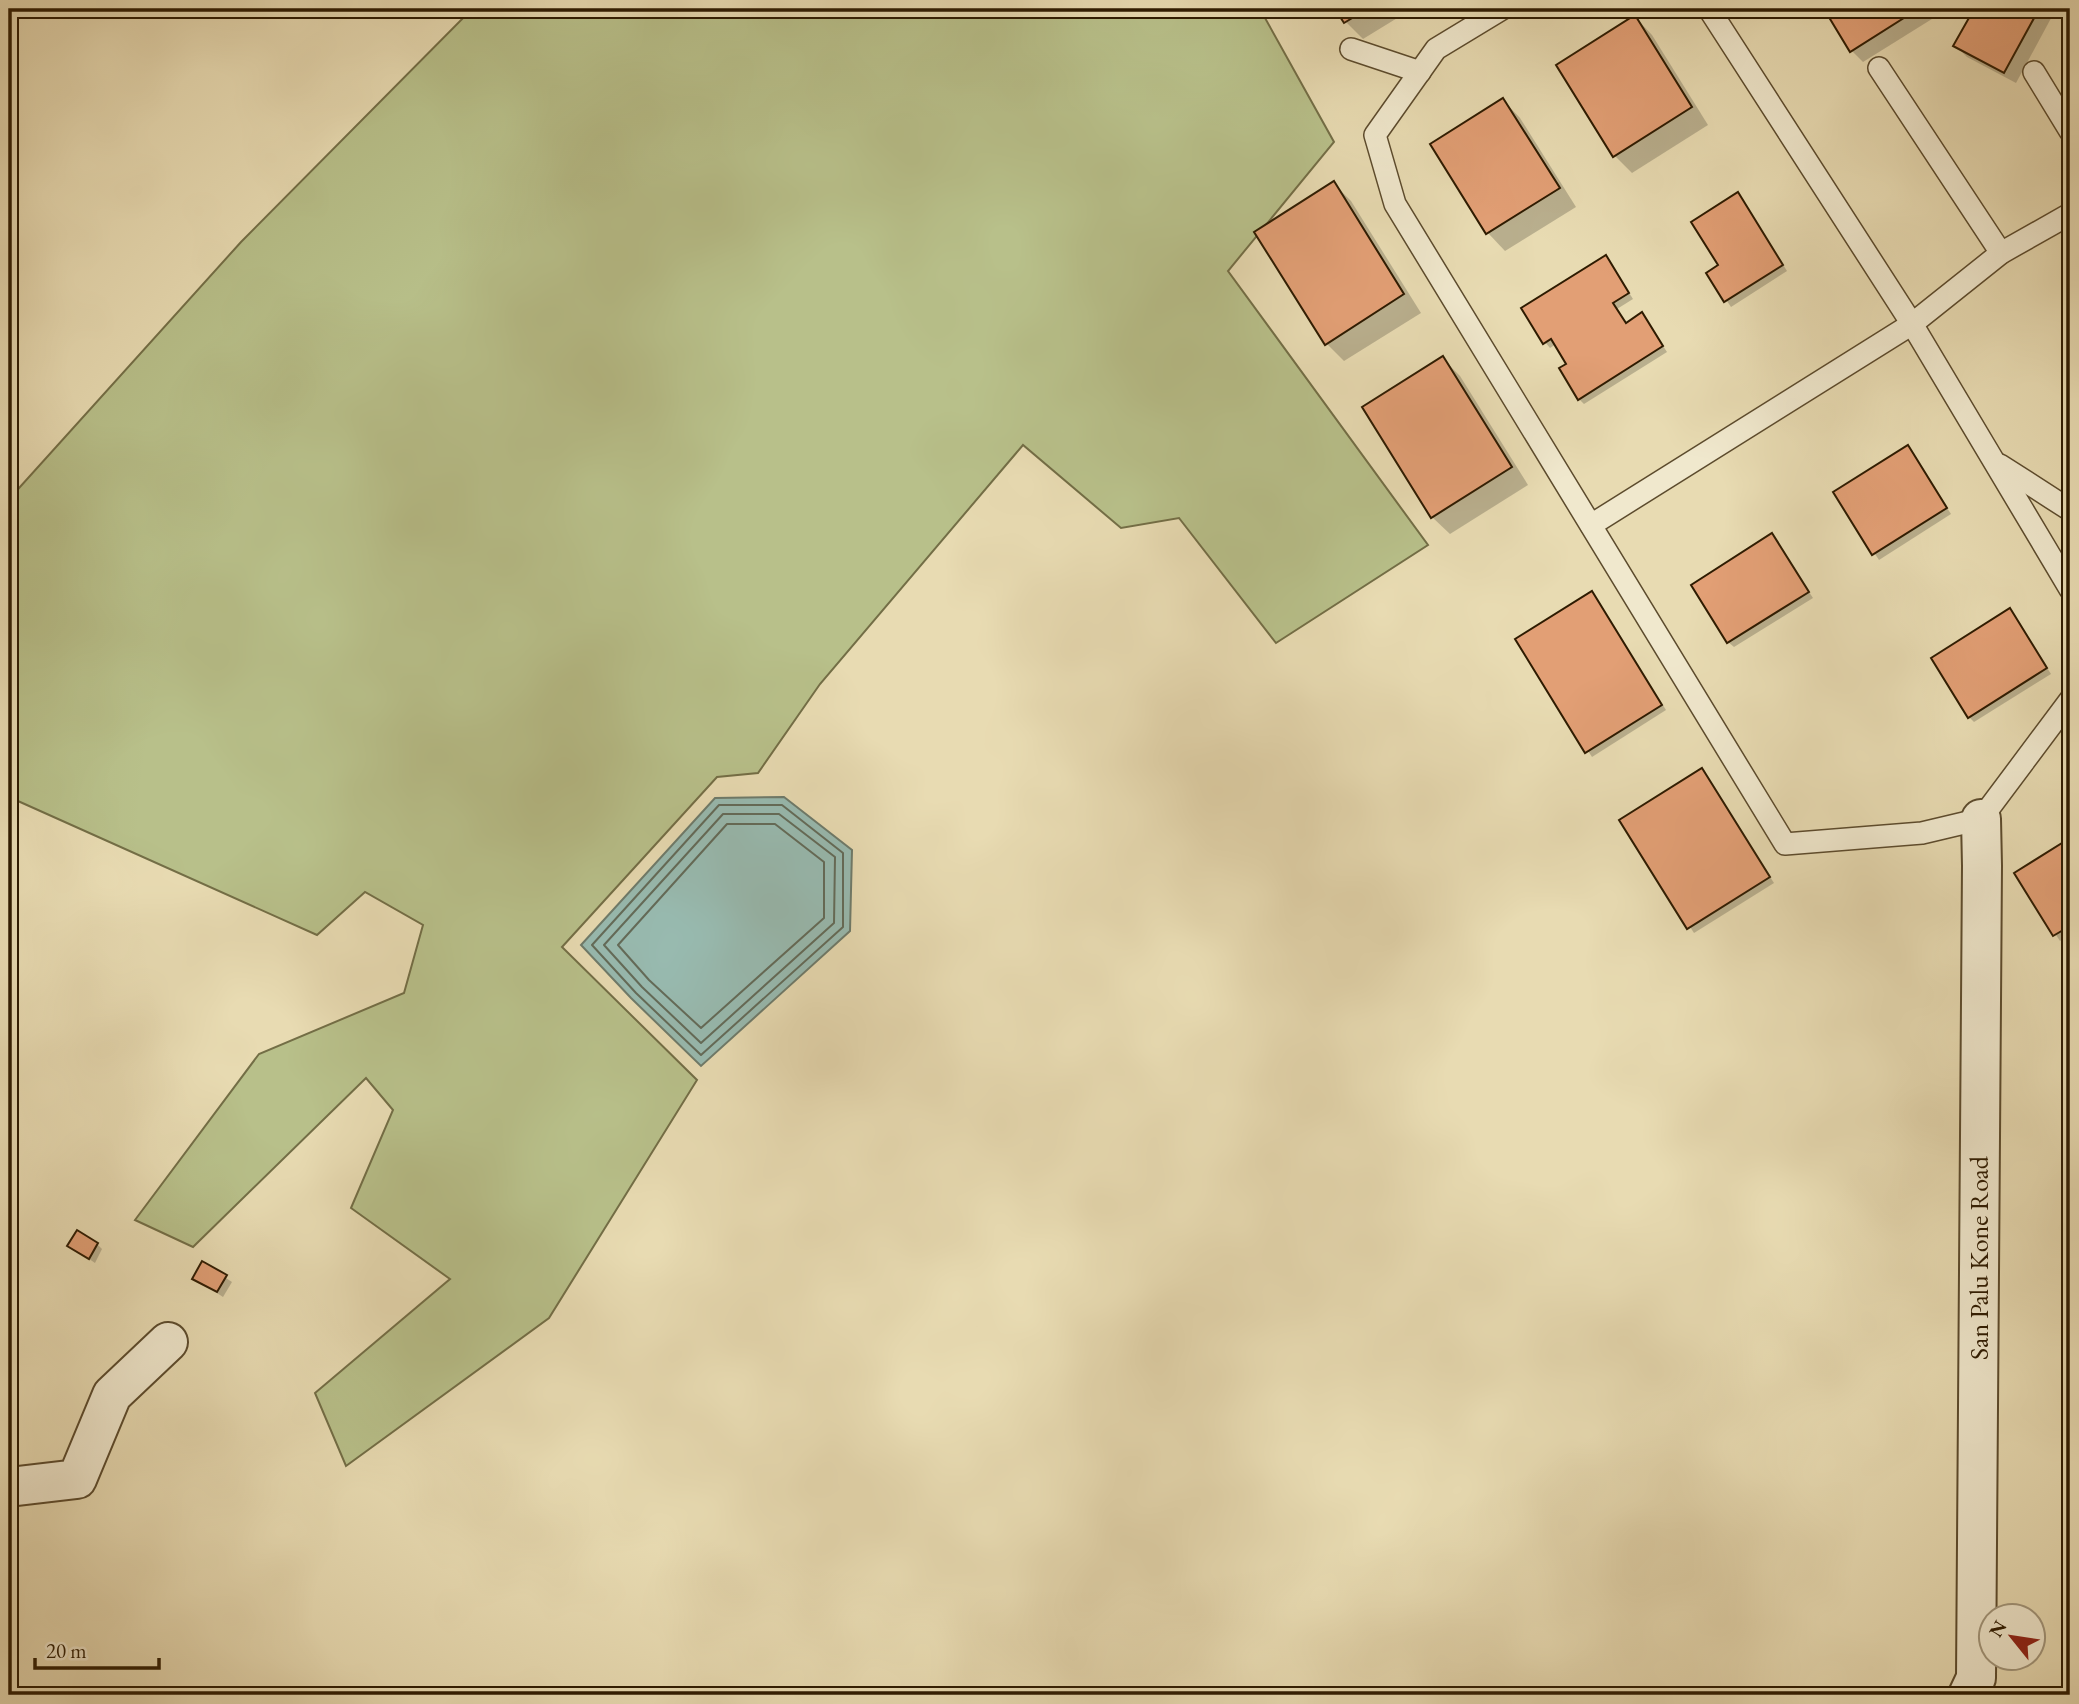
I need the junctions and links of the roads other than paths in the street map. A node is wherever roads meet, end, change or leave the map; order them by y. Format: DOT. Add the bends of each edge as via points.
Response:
graph roads {
  1 [pos="1502,9"];
  2 [pos="1709,9"];
  3 [pos="1351,49"];
  4 [pos="1879,68"];
  5 [pos="1420,72"];
  6 [pos="2034,72"];
  7 [pos="2070,131"];
  8 [pos="2070,214"];
  9 [pos="2001,253"];
  10 [pos="1912,324"];
  11 [pos="1995,462"];
  12 [pos="2070,510"];
  13 [pos="1591,525"];
  14 [pos="2070,589"];
  15 [pos="2070,700"];
  16 [pos="1980,819"];
  17 [pos="168,1342"];
  18 [pos="9,1487"];
  19 [pos="1968,1695"];
  1 -- 5 [label="lane" via="1436,48"];
  2 -- 10 [label="lane"];
  3 -- 5 [label="lane"];
  4 -- 9 [label="lane"];
  5 -- 13 [label="lane" via="1376,135 1395,204"];
  6 -- 7 [label="lane"];
  8 -- 9 [label="lane"];
  9 -- 10 [label="lane"];
  10 -- 11 [label="lane"];
  10 -- 13 [label="lane"];
  11 -- 12 [label="lane"];
  11 -- 14 [label="lane"];
  13 -- 16 [label="lane" via="1785,844 1922,833"];
  15 -- 16 [label="lane"];
  16 -- 19 [label="street, San Palu Kone Road" via="1976,1678"];
  17 -- 18 [label="street" via="112,1395 77,1479"];
}
